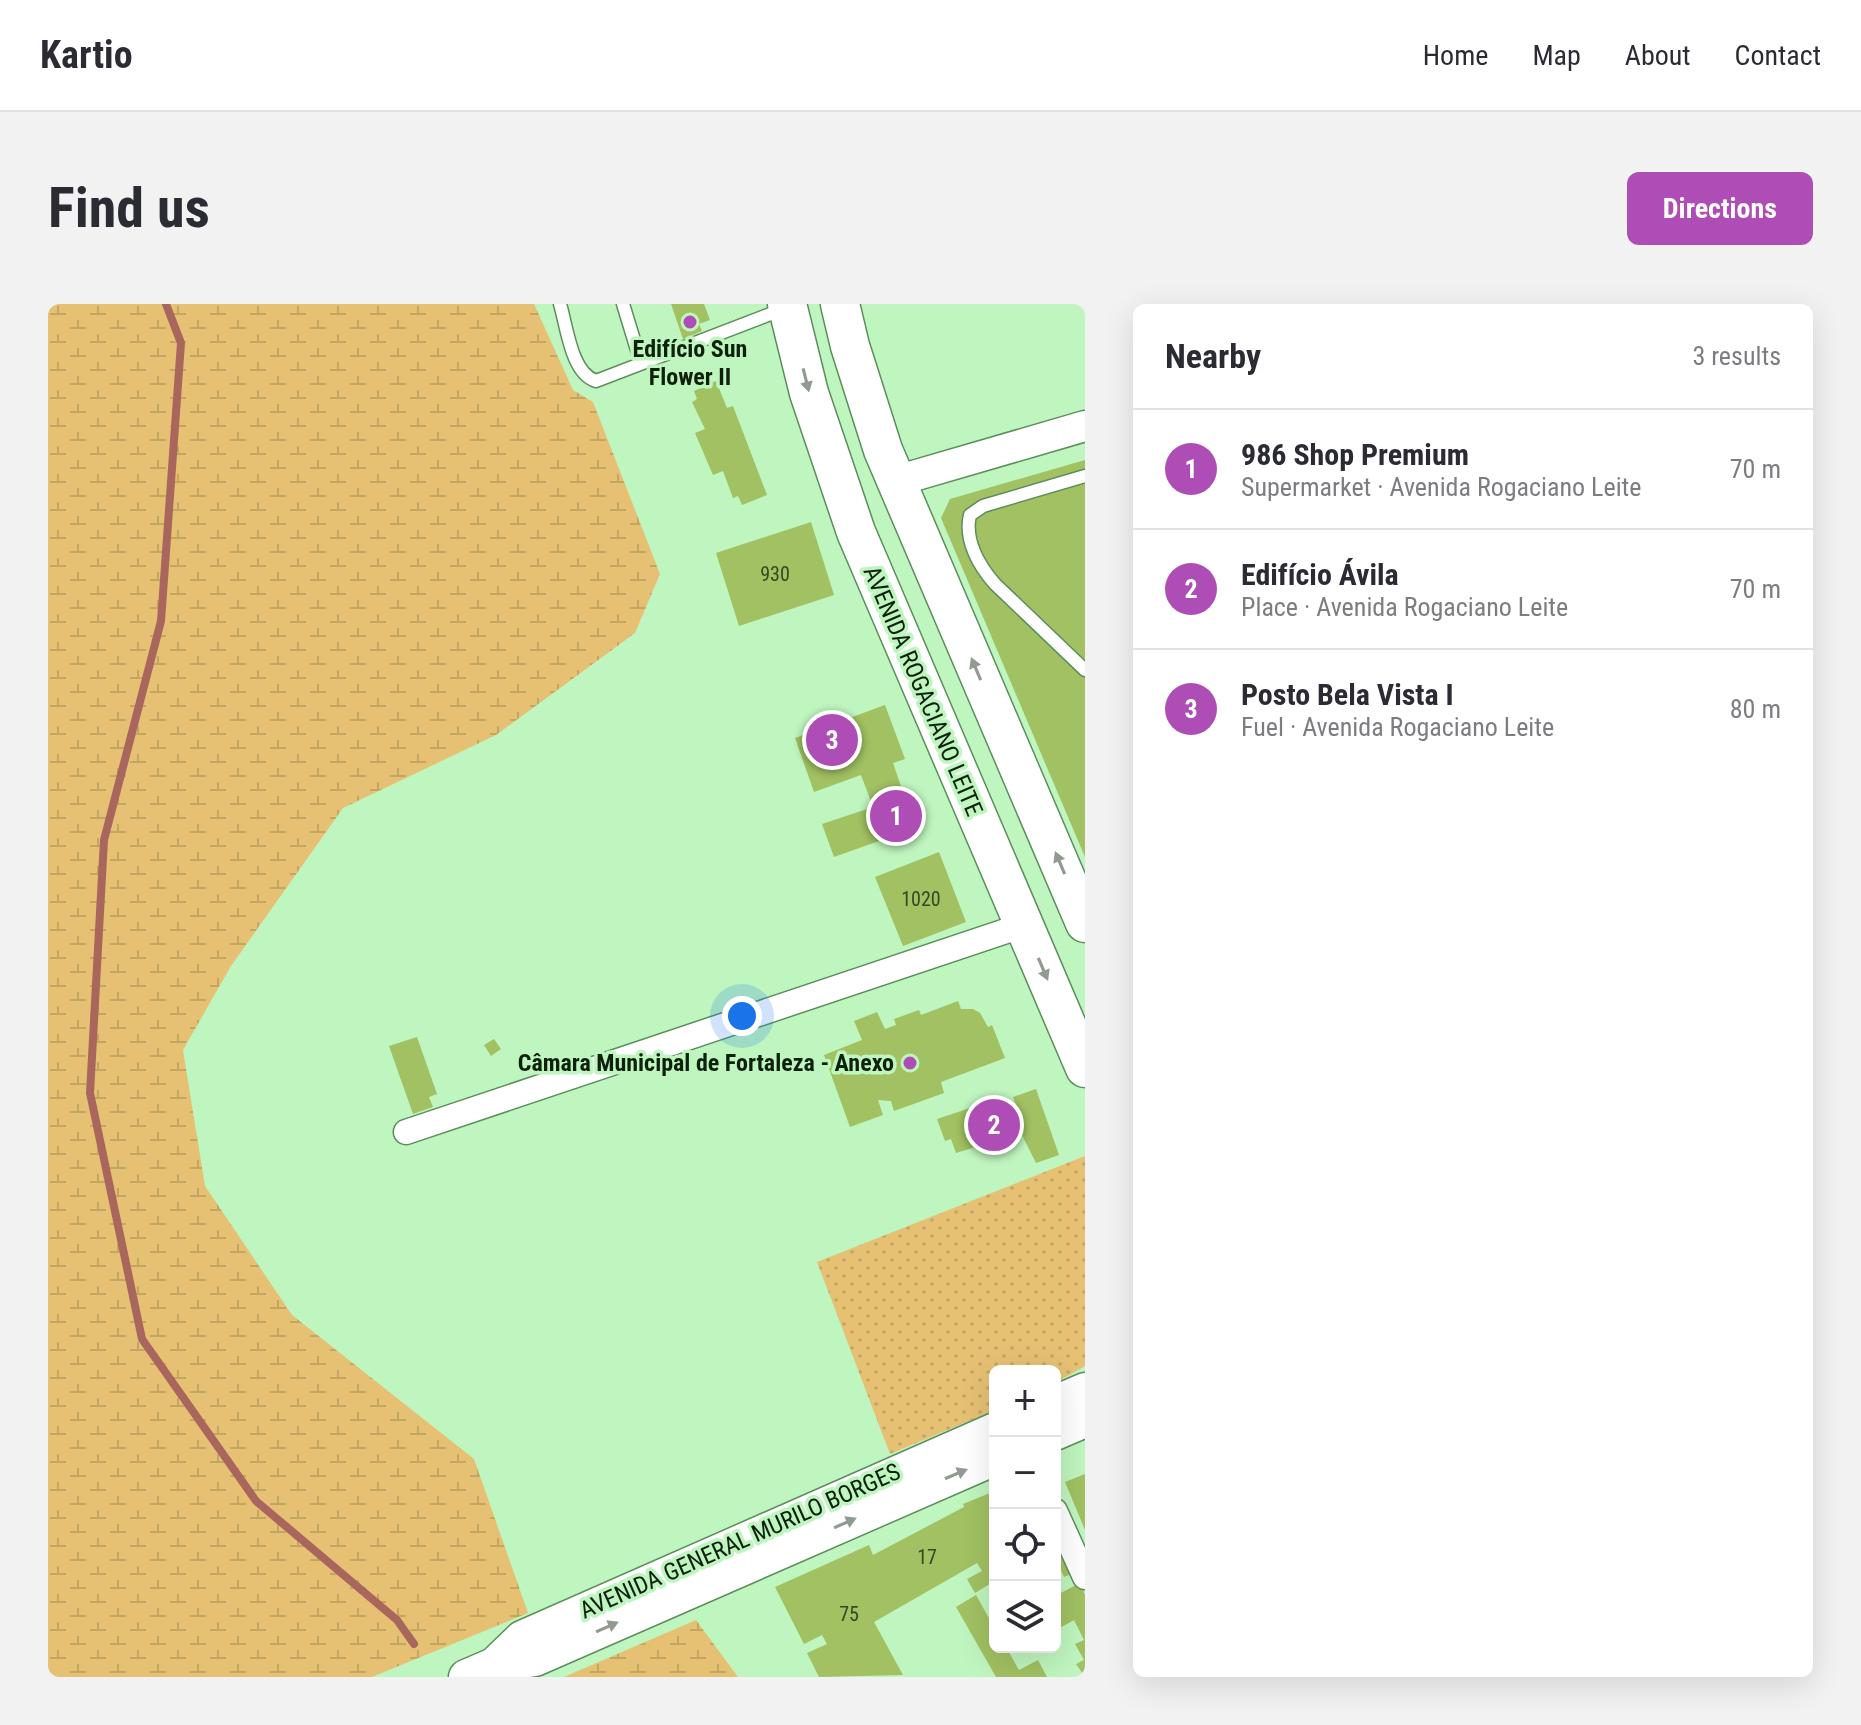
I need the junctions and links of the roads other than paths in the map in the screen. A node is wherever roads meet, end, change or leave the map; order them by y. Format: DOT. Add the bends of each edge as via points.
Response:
graph roads {
  1 [pos="560,304"];
  2 [pos="623,304"];
  3 [pos="840,304"];
  4 [pos="787,306"];
  5 [pos="641,363"];
  6 [pos="1085,426"];
  7 [pos="1085,476"];
  8 [pos="896,481"];
  9 [pos="1085,670"];
  10 [pos="1006,741"];
  11 [pos="955,765"];
  12 [pos="1084,915"];
  13 [pos="1024,925"];
  14 [pos="1085,1068"];
  15 [pos="406,1132"];
  16 [pos="1085,1390"];
  17 [pos="1061,1400"];
  18 [pos="1085,1420"];
  19 [pos="1061,1430"];
  20 [pos="989,1433"];
  21 [pos="989,1461"];
  22 [pos="1061,1524"];
  23 [pos="1085,1577"];
  24 [pos="480,1671"];
  1 -- 5 [label="lane" via="586,378 596,381"];
  2 -- 5 [label="lane"];
  3 -- 8 [label="main road" via="871,418"];
  4 -- 5 [label="lane"];
  4 -- 11 [label="main road, AVENIDA ROGACIANO LEITE, one-way" via="809,393 856,532"];
  6 -- 8 [label="street"];
  7 -- 9 [label="lane" via="983,506 970,515 968,532 983,570"];
  10 -- 8 [label="main road, one-way"];
  10 -- 11 [label="main road" via="1004,760 994,773 980,775"];
  12 -- 10 [label="main road, one-way"];
  11 -- 13 [label="main road, AVENIDA ROGACIANO LEITE"];
  13 -- 14 [label="main road, AVENIDA ROGACIANO LEITE, one-way"];
  13 -- 15 [label="street"];
  16 -- 17 [label="main road"];
  18 -- 19 [label="main road"];
  20 -- 24 [label="main road, AVENIDA GENERAL MURILO BORGES" via="533,1632"];
  24 -- 21 [label="main road, AVENIDA GENERAL MURILO BORGES, one-way" via="535,1659"];
  22 -- 23 [label="street"];
}
